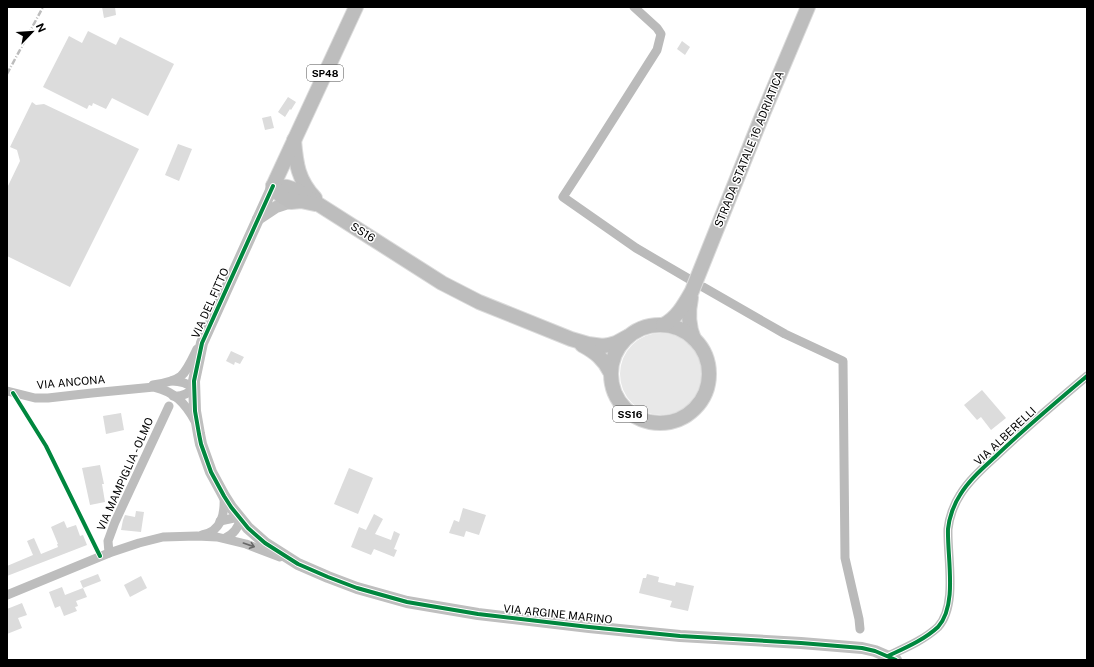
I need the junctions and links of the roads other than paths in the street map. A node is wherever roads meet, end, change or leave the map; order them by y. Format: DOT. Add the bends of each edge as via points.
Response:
graph roads {
  1 [pos="356,7"];
  2 [pos="808,7"];
  3 [pos="294,140"];
  4 [pos="273,186"];
  5 [pos="291,202"];
  6 [pos="326,209"];
  7 [pos="257,220"];
  8 [pos="692,291"];
  9 [pos="662,325"];
  10 [pos="627,337"];
  11 [pos="571,339"];
  12 [pos="694,339"];
  13 [pos="202,343"];
  14 [pos="610,372"];
  15 [pos="1087,376"];
  16 [pos="172,381"];
  17 [pos="138,388"];
  18 [pos="194,388"];
  19 [pos="7,391"];
  20 [pos="173,396"];
  21 [pos="169,406"];
  22 [pos="197,426"];
  23 [pos="224,496"];
  24 [pos="241,518"];
  25 [pos="220,522"];
  26 [pos="197,536"];
  27 [pos="224,538"];
  28 [pos="109,552"];
  29 [pos="298,564"];
  30 [pos="7,595"];
  31 [pos="892,658"];
  1 -- 3 [label="main road, VIA DEL FITTO / SP48"];
  2 -- 8 [label="main road, STRADA STATALE 16 ADRIATICA"];
  3 -- 4 [label="main road, VIA DEL FITTO / SP48"];
  3 -- 6 [label="main road, SS16" via="300,176 310,192"];
  4 -- 5 [label="main road" via="280,196"];
  4 -- 6 [label="main road, SS16" via="291,188"];
  4 -- 7 [label="street, VIA DEL FITTO / SP48"];
  5 -- 6 [label="main road, SS16" via="308,202"];
  5 -- 7 [label="street, SS16" via="276,207"];
  6 -- 11 [label="main road, SS16" via="442,283 489,307"];
  7 -- 13 [label="street, VIA DEL FITTO / SP48"];
  8 -- 9 [label="main road, STRADA STATALE 16 ADRIATICA" via="680,311"];
  8 -- 12 [label="main road, STRADA STATALE 16 ADRIATICA" via="689,314 690,331"];
  9 -- 10 [label="main road, STRADA STATALE 16 ADRIATICA / SS16" via="644,328"];
  9 -- 12 [label="main road, STRADA STATALE 16 ADRIATICA / SS16" via="676,328"];
  10 -- 11 [label="main road, SS16" via="603,346"];
  10 -- 14 [label="main road, STRADA STATALE 16 ADRIATICA / SS16" via="615,353"];
  11 -- 14 [label="main road, SS16" via="596,354"];
  12 -- 14 [label="main road, STRADA STATALE 16 ADRIATICA / SS16" via="708,363 707,386 696,407 686,416 673,422 655,423 629,413 617,399"];
  13 -- 16 [label="street, VIA ANCONA" via="184,374"];
  13 -- 18 [label="street, VIA DEL FITTO / SP48"];
  15 -- 31 [label="street, VIA ALBERELLI" via="1022,431 974,477 960,495 948,527 949,603 945,615 939,626 928,635"];
  16 -- 17 [label="street, VIA ANCONA"];
  16 -- 18 [label="street, VIA ANCONA" via="187,383"];
  17 -- 19 [label="street, VIA ANCONA" via="48,398 35,398"];
  17 -- 20 [label="street, VIA ANCONA" via="162,389"];
  18 -- 20 [label="street" via="188,394"];
  18 -- 22 [label="street, VIA DEL FITTO / SP48"];
  20 -- 22 [label="street, VIA ANCONA" via="187,407"];
  21 -- 28 [label="street, VIA MAMPIGLIA - OLMO" via="114,522 108,541"];
  22 -- 23 [label="street, VIA DEL FITTO / SP48" via="205,456"];
  23 -- 24 [label="street, VIA DEL FITTO / SP48"];
  23 -- 25 [label="street" via="224,513"];
  24 -- 25 [label="street"];
  24 -- 27 [label="street" via="234,533"];
  24 -- 29 [label="street, VIA ARGINE MARINO / SP48" via="256,536"];
  25 -- 26 [label="street" via="212,531"];
  26 -- 27 [label="street"];
  26 -- 28 [label="street" via="151,539"];
  27 -- 29 [label="street, one-way"];
  28 -- 30 [label="street"];
  29 -- 31 [label="street, VIA ARGINE MARINO / SP48" via="357,588 407,602 478,614 680,636 848,647 875,651"];
}
